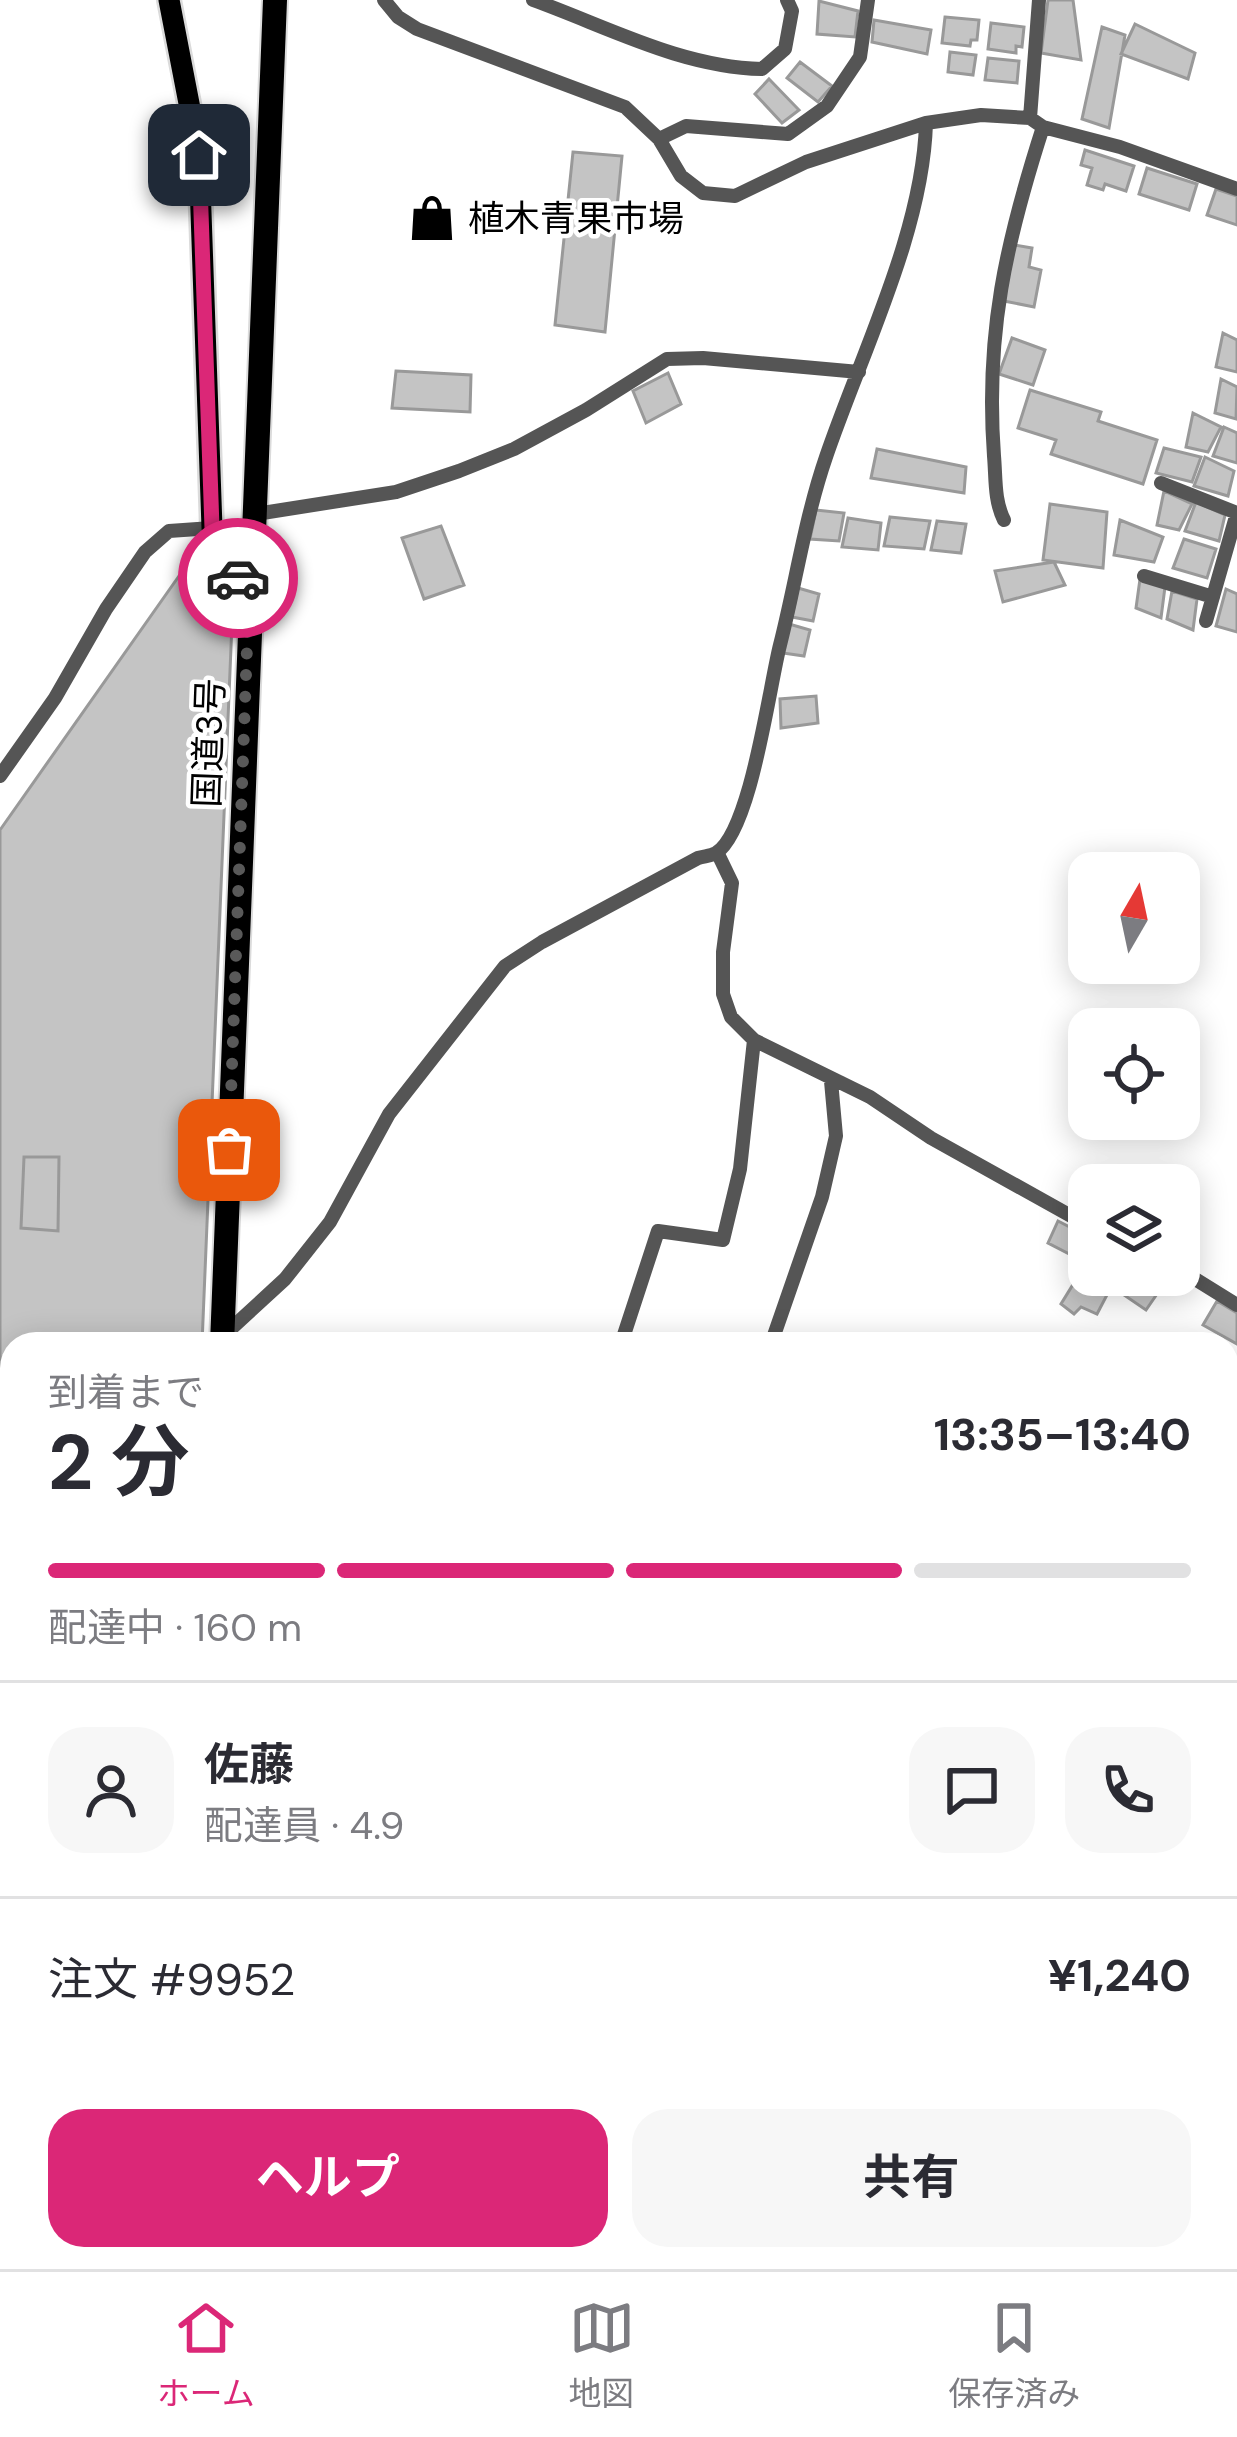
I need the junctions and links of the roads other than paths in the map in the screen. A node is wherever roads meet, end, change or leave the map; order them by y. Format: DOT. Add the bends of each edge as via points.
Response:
graph roads {
  1 [pos="169,0"];
  2 [pos="275,0"];
  3 [pos="384,0"];
  4 [pos="533,0"];
  5 [pos="787,0"];
  6 [pos="868,0"];
  7 [pos="1039,0"];
  8 [pos="1036,123"];
  9 [pos="926,124"];
  10 [pos="659,140"];
  11 [pos="1237,189"];
  12 [pos="859,372"];
  13 [pos="1161,483"];
  14 [pos="1237,513"];
  15 [pos="256,514"];
  16 [pos="1004,520"];
  17 [pos="212,528"];
  18 [pos="1144,576"];
  19 [pos="249,591"];
  20 [pos="1214,596"];
  21 [pos="1206,621"];
  22 [pos="0,776"];
  23 [pos="717,852"];
  24 [pos="754,1040"];
  25 [pos="831,1081"];
  26 [pos="1068,1214"];
  27 [pos="1200,1282"];
  28 [pos="1237,1305"];
  29 [pos="222,1332"];
  30 [pos="230,1332"];
  31 [pos="625,1332"];
  32 [pos="775,1332"];
  1 -- 17 [label="main road" via="199,155"];
  2 -- 15 [label="highway, 国道3号"];
  3 -- 10 [label="street" via="417,28 625,107"];
  4 -- 5 [label="street" via="702,62 762,69 785,49 793,11"];
  6 -- 10 [label="street" via="860,57 827,106 788,134 686,126"];
  7 -- 8 [label="street"];
  8 -- 9 [label="street" via="981,115"];
  8 -- 11 [label="street"];
  8 -- 16 [label="street" via="994,330 992,427"];
  9 -- 10 [label="street" via="806,162 735,196 703,193 681,176"];
  9 -- 12 [label="street" via="925,164"];
  12 -- 15 [label="street" via="667,359 514,449 459,471 396,492"];
  12 -- 23 [label="street" via="806,530 743,812"];
  13 -- 14 [label="street"];
  14 -- 20 [label="street"];
  15 -- 19 [label="highway, 国道3号"];
  17 -- 19 [label="main road" via="222,560"];
  17 -- 22 [label="street" via="170,531 145,552"];
  18 -- 20 [label="street"];
  19 -- 29 [label="highway, 国道3号"];
  20 -- 21 [label="street"];
  23 -- 24 [label="street" via="733,884 723,994 730,1017"];
  23 -- 30 [label="street" via="505,966 389,1114 331,1222"];
  24 -- 25 [label="street"];
  24 -- 31 [label="street" via="723,1240 658,1231"];
  25 -- 26 [label="street"];
  25 -- 32 [label="street" via="836,1136"];
  27 -- 28 [label="street"];
}
